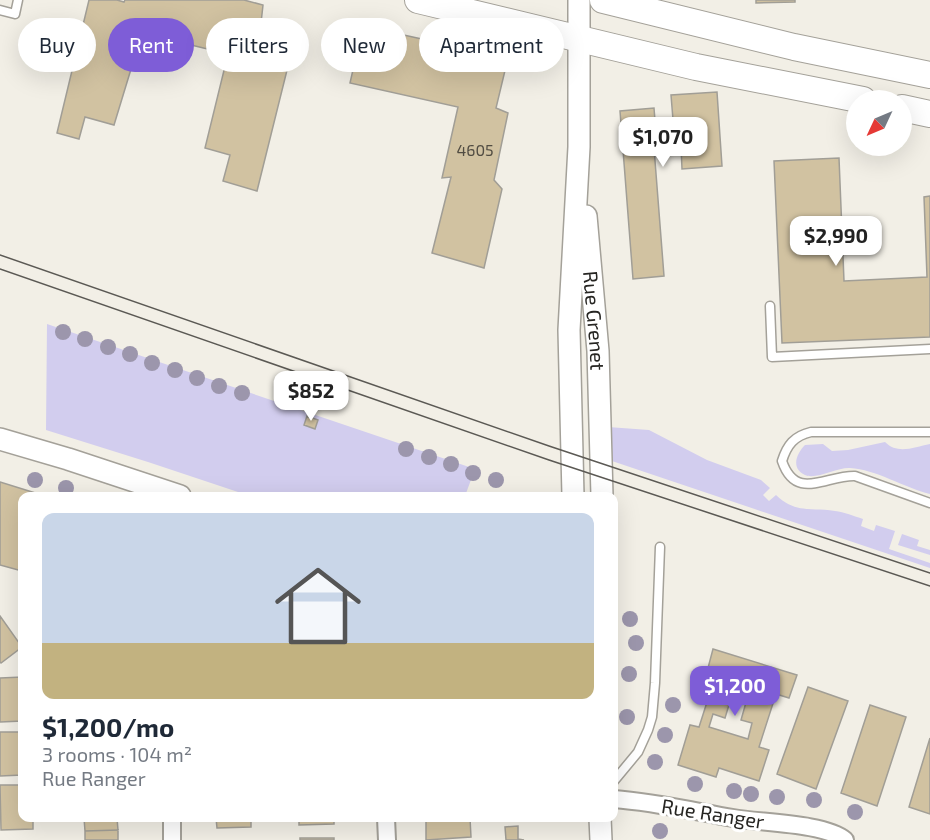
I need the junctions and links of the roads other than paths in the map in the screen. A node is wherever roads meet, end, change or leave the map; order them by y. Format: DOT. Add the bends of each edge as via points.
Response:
graph roads {
  1 [pos="18,0"];
  2 [pos="418,0"];
  3 [pos="579,0"];
  4 [pos="603,0"];
  5 [pos="0,10"];
  6 [pos="579,39"];
  7 [pos="930,75"];
  8 [pos="846,97"];
  9 [pos="912,110"];
  10 [pos="930,114"];
  11 [pos="579,147"];
  12 [pos="770,306"];
  13 [pos="930,349"];
  14 [pos="930,432"];
  15 [pos="0,439"];
  16 [pos="163,492"];
  17 [pos="573,492"];
  18 [pos="602,492"];
  19 [pos="930,503"];
  20 [pos="660,547"];
  21 [pos="618,776"];
  22 [pos="618,799"];
  23 [pos="172,822"];
  24 [pos="386,822"];
  25 [pos="600,822"];
  26 [pos="172,840"];
  27 [pos="387,840"];
  28 [pos="601,840"];
  29 [pos="845,840"];
  1 -- 5 [label="lane" via="15,14"];
  2 -- 6 [label="main road"];
  3 -- 6 [label="street, Rue Grenet"];
  4 -- 7 [label="main road" via="794,47"];
  6 -- 8 [label="main road"];
  6 -- 11 [label="street, Rue Grenet"];
  9 -- 10 [label="main road"];
  11 -- 17 [label="street, Rue Grenet" via="569,330"];
  11 -- 18 [label="street, Rue Grenet" via="597,330"];
  12 -- 13 [label="lane" via="772,357"];
  14 -- 19 [label="lane" via="811,432 790,442 782,461 795,481 807,484 855,476"];
  15 -- 16 [label="street"];
  20 -- 21 [label="lane" via="652,717 638,752"];
  22 -- 29 [label="street, Rue Ranger" via="816,829"];
  23 -- 26 [label="street"];
  24 -- 27 [label="street"];
  25 -- 28 [label="street"];
}
